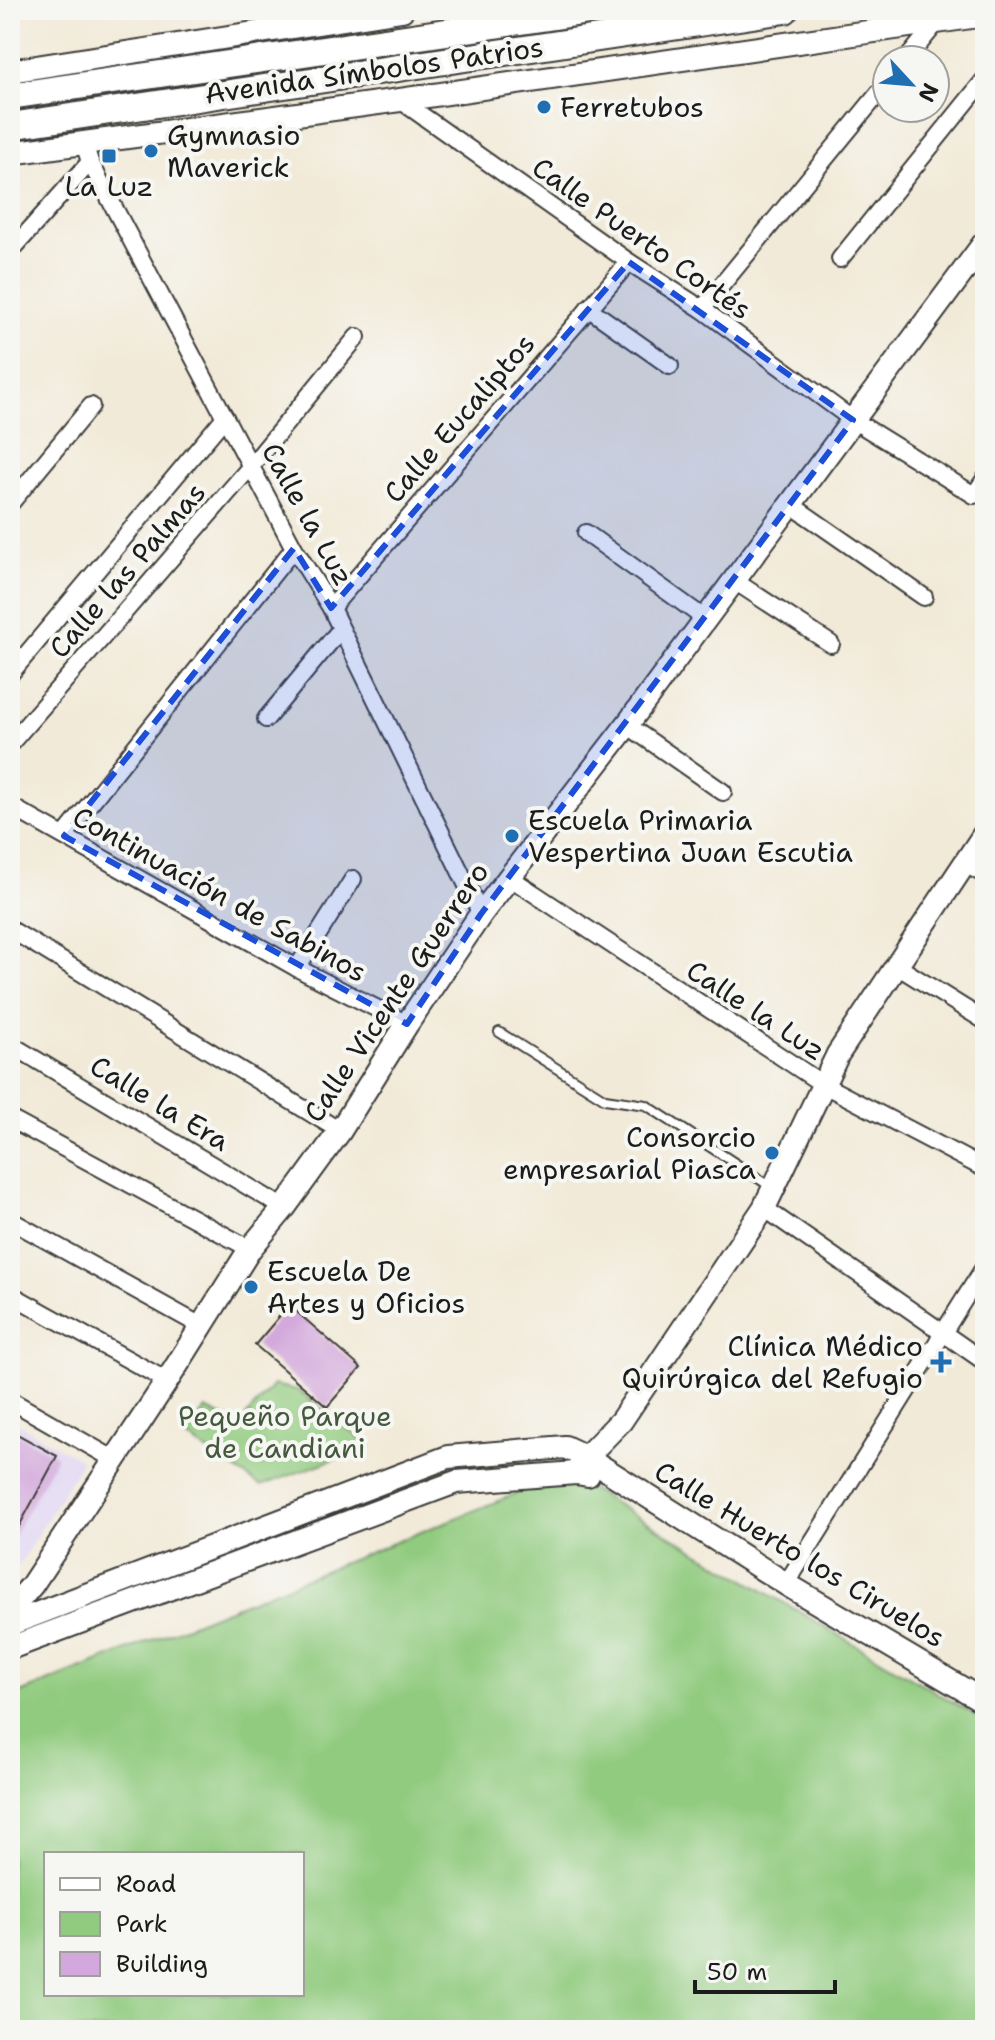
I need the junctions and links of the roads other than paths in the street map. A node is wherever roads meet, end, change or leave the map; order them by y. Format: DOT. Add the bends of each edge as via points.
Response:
graph roads {
  1 [pos="402,10"];
  2 [pos="596,10"];
  3 [pos="785,10"];
  4 [pos="360,13"];
  5 [pos="985,15"];
  6 [pos="319,16"];
  7 [pos="938,21"];
  8 [pos="919,44"];
  9 [pos="10,71"];
  10 [pos="985,79"];
  11 [pos="10,96"];
  12 [pos="400,100"];
  13 [pos="871,103"];
  14 [pos="10,126"];
  15 [pos="87,152"];
  16 [pos="10,153"];
  17 [pos="985,242"];
  18 [pos="10,252"];
  19 [pos="840,259"];
  20 [pos="629,262"];
  21 [pos="588,308"];
  22 [pos="702,309"];
  23 [pos="357,337"];
  24 [pos="670,366"];
  25 [pos="91,406"];
  26 [pos="225,417"];
  27 [pos="853,420"];
  28 [pos="251,466"];
  29 [pos="985,479"];
  30 [pos="10,504"];
  31 [pos="790,504"];
  32 [pos="586,533"];
  33 [pos="294,548"];
  34 [pos="733,580"];
  35 [pos="924,597"];
  36 [pos="331,608"];
  37 [pos="704,618"];
  38 [pos="340,630"];
  39 [pos="831,644"];
  40 [pos="10,674"];
  41 [pos="266,719"];
  42 [pos="627,725"];
  43 [pos="10,744"];
  44 [pos="723,792"];
  45 [pos="10,806"];
  46 [pos="985,833"];
  47 [pos="64,836"];
  48 [pos="964,863"];
  49 [pos="985,875"];
  50 [pos="509,877"];
  51 [pos="353,879"];
  52 [pos="481,914"];
  53 [pos="10,929"];
  54 [pos="897,966"];
  55 [pos="297,968"];
  56 [pos="985,1021"];
  57 [pos="407,1024"];
  58 [pos="499,1032"];
  59 [pos="10,1044"];
  60 [pos="824,1085"];
  61 [pos="10,1119"];
  62 [pos="340,1131"];
  63 [pos="985,1169"];
  64 [pos="769,1199"];
  65 [pos="284,1208"];
  66 [pos="10,1220"];
  67 [pos="250,1249"];
  68 [pos="985,1266"];
  69 [pos="10,1294"];
  70 [pos="201,1326"];
  71 [pos="942,1334"];
  72 [pos="985,1362"];
  73 [pos="167,1381"];
  74 [pos="10,1400"];
  75 [pos="115,1460"];
  76 [pos="581,1465"];
  77 [pos="249,1533"];
  78 [pos="259,1555"];
  79 [pos="786,1584"];
  80 [pos="10,1611"];
  81 [pos="10,1624"];
  82 [pos="10,1648"];
  83 [pos="985,1702"];
  1 -- 4 [label="street, Avenida Símbolos Patrios"];
  2 -- 11 [label="main road, Avenida Símbolos Patrios"];
  3 -- 14 [label="main road, Avenida Símbolos Patrios"];
  4 -- 6 [label="street, Avenida Símbolos Patrios"];
  5 -- 7 [label="street, Avenida Símbolos Patrios"];
  6 -- 9 [label="street, Avenida Símbolos Patrios"];
  7 -- 8 [label="street"];
  7 -- 12 [label="street, Avenida Símbolos Patrios"];
  10 -- 19 [label="street"];
  12 -- 15 [label="street, Avenida Símbolos Patrios"];
  12 -- 20 [label="street, Calle Puerto Cortés"];
  13 -- 22 [label="street"];
  15 -- 16 [label="street, Avenida Símbolos Patrios"];
  15 -- 18 [label="street"];
  15 -- 26 [label="street, Calle la Luz"];
  17 -- 27 [label="street, Calle Vicente Guerrero"];
  20 -- 21 [label="street, Calle Eucaliptos"];
  20 -- 22 [label="street, Calle Puerto Cortés"];
  21 -- 24 [label="street"];
  21 -- 36 [label="street, Calle Eucaliptos"];
  22 -- 27 [label="street, Calle Puerto Cortés"];
  23 -- 28 [label="street, Calle las Palmas"];
  25 -- 30 [label="street"];
  26 -- 28 [label="street, Calle la Luz"];
  26 -- 40 [label="street"];
  27 -- 29 [label="street, Calle Puerto Cortés" via="974,495"];
  27 -- 31 [label="street, Calle Vicente Guerrero"];
  28 -- 33 [label="street, Calle la Luz"];
  28 -- 43 [label="street, Calle las Palmas"];
  31 -- 34 [label="street, Calle Vicente Guerrero"];
  31 -- 35 [label="street"];
  32 -- 37 [label="street"];
  33 -- 36 [label="street, Calle la Luz"];
  33 -- 47 [label="street"];
  34 -- 37 [label="street, Calle Vicente Guerrero"];
  34 -- 39 [label="street"];
  36 -- 38 [label="street, Calle la Luz"];
  37 -- 42 [label="street, Calle Vicente Guerrero"];
  38 -- 41 [label="street"];
  38 -- 52 [label="street, Calle la Luz"];
  42 -- 44 [label="street"];
  42 -- 50 [label="street, Calle Vicente Guerrero"];
  45 -- 47 [label="street, Continuación de Sabinos"];
  46 -- 48 [label="street"];
  47 -- 55 [label="street, Continuación de Sabinos"];
  48 -- 49 [label="street"];
  48 -- 54 [label="street"];
  50 -- 52 [label="street, Calle Vicente Guerrero"];
  50 -- 60 [label="street, Calle la Luz"];
  51 -- 55 [label="street"];
  52 -- 57 [label="street, Calle Vicente Guerrero"];
  53 -- 62 [label="street"];
  54 -- 56 [label="street"];
  54 -- 60 [label="street" via="838,1054"];
  55 -- 57 [label="street, Continuación de Sabinos"];
  57 -- 62 [label="street, Calle Vicente Guerrero"];
  58 -- 64 [label="lane" via="605,1099 646,1105"];
  59 -- 65 [label="street, Calle la Era"];
  60 -- 63 [label="street, Calle la Luz"];
  60 -- 64 [label="street"];
  61 -- 67 [label="street"];
  62 -- 65 [label="street, Calle Vicente Guerrero"];
  64 -- 71 [label="street"];
  64 -- 76 [label="street" via="621,1421"];
  65 -- 67 [label="street, Calle Vicente Guerrero"];
  66 -- 70 [label="street"];
  67 -- 70 [label="street, Calle Vicente Guerrero"];
  68 -- 71 [label="street"];
  69 -- 73 [label="street"];
  70 -- 73 [label="street, Calle Vicente Guerrero"];
  71 -- 72 [label="street"];
  71 -- 79 [label="street"];
  73 -- 75 [label="street, Calle Vicente Guerrero"];
  74 -- 75 [label="street"];
  75 -- 80 [label="street, Calle Vicente Guerrero"];
  76 -- 77 [label="street" via="565,1447 448,1457"];
  76 -- 78 [label="street" via="456,1482"];
  76 -- 79 [label="street, Calle Huerto los Ciruelos" via="624,1483"];
  77 -- 78 [label="street"];
  77 -- 81 [label="street"];
  78 -- 82 [label="street"];
  79 -- 83 [label="street, Calle Huerto los Ciruelos"];
}
